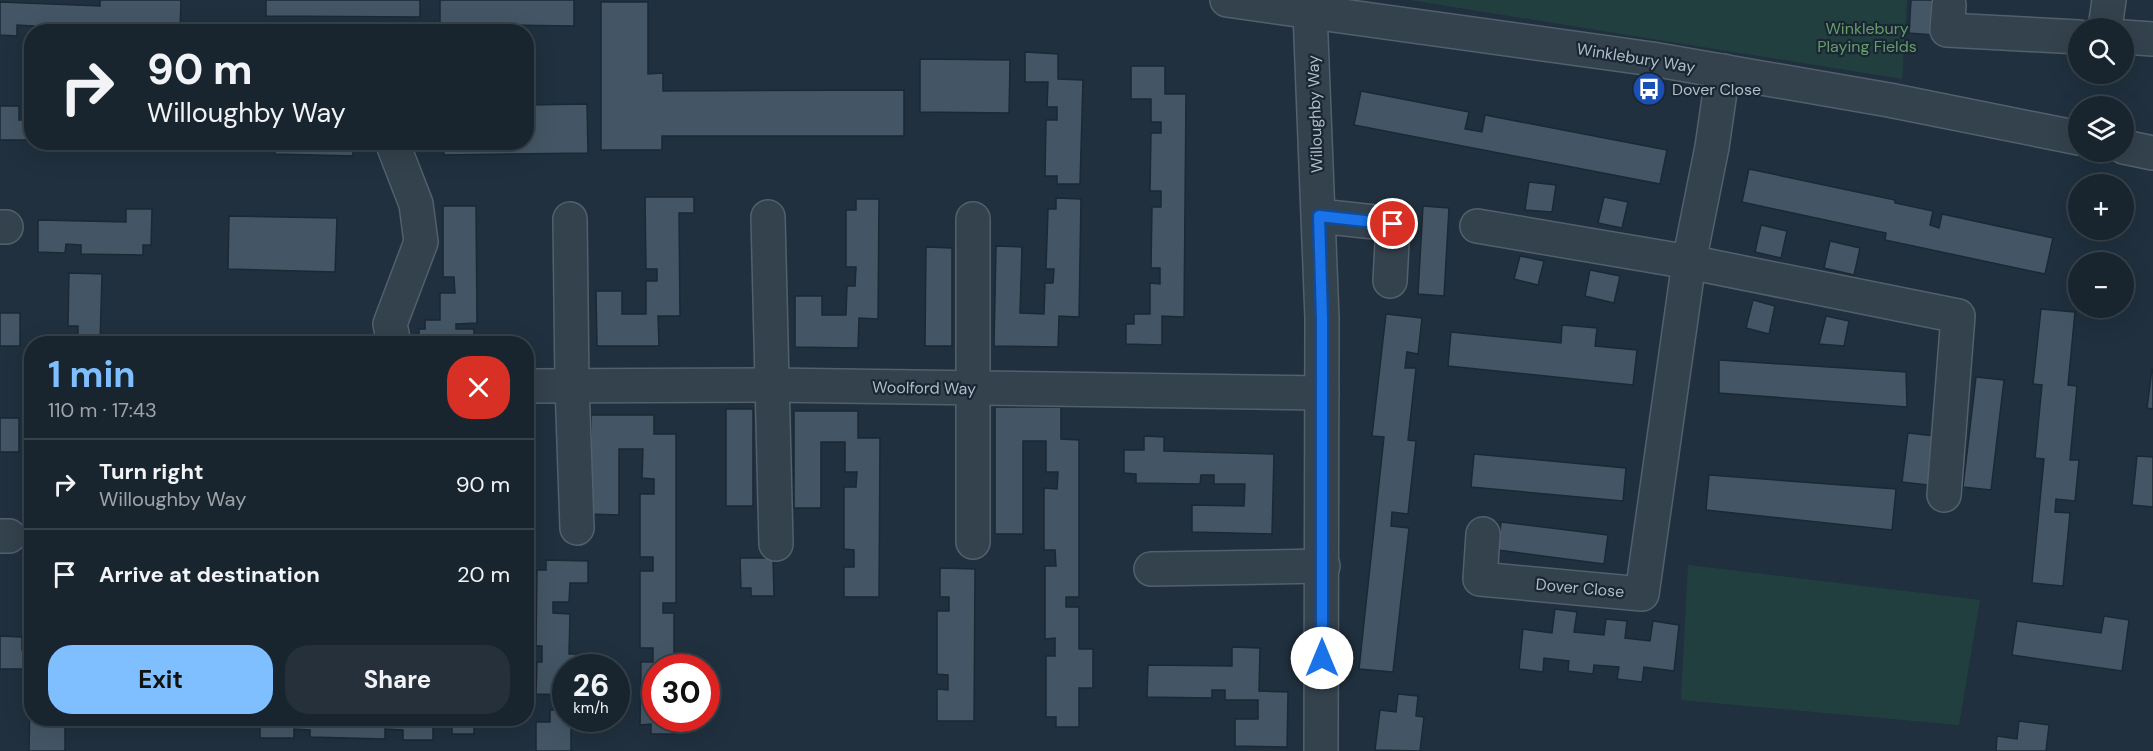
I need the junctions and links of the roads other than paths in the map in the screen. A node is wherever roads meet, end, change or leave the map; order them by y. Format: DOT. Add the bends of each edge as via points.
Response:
graph roads {
  1 [pos="1227,0"];
  2 [pos="2109,0"];
  3 [pos="1949,5"];
  4 [pos="1310,12"];
  5 [pos="2106,18"];
  6 [pos="2068,36"];
  7 [pos="2134,38"];
  8 [pos="2153,39"];
  9 [pos="1723,71"];
  10 [pos="2068,136"];
  11 [pos="2134,149"];
  12 [pos="395,150"];
  13 [pos="2153,153"];
  14 [pos="1319,216"];
  15 [pos="768,217"];
  16 [pos="570,219"];
  17 [pos="973,219"];
  18 [pos="1478,226"];
  19 [pos="1689,262"];
  20 [pos="1390,281"];
  21 [pos="392,336"];
  22 [pos="572,385"];
  23 [pos="772,385"];
  24 [pos="534,386"];
  25 [pos="973,389"];
  26 [pos="1322,393"];
  27 [pos="1944,495"];
  28 [pos="577,528"];
  29 [pos="1483,534"];
  30 [pos="973,542"];
  31 [pos="776,544"];
  32 [pos="1323,566"];
  33 [pos="1151,569"];
  34 [pos="1321,751"];
  1 -- 4 [label="street, Winklebury Way"];
  2 -- 5 [label="street"];
  3 -- 6 [label="street" via="1947,30"];
  4 -- 9 [label="street, Winklebury Way"];
  4 -- 14 [label="street, Willoughby Way"];
  7 -- 8 [label="street"];
  9 -- 10 [label="street, Winklebury Way"];
  9 -- 19 [label="street, Dover Close"];
  11 -- 13 [label="street"];
  12 -- 21 [label="street" via="416,204 421,242 390,324"];
  14 -- 20 [label="street" via="1393,224"];
  14 -- 26 [label="street, Willoughby Way"];
  15 -- 23 [label="street"];
  16 -- 22 [label="street"];
  17 -- 25 [label="street"];
  18 -- 19 [label="street"];
  19 -- 27 [label="street" via="1958,316"];
  19 -- 29 [label="street, Dover Close" via="1642,594 1480,579"];
  22 -- 23 [label="street, Woolford Way"];
  22 -- 24 [label="street, Woolford Way"];
  22 -- 28 [label="street"];
  23 -- 25 [label="street, Woolford Way"];
  23 -- 31 [label="street"];
  25 -- 26 [label="street, Woolford Way"];
  25 -- 30 [label="street"];
  26 -- 32 [label="street, Willoughby Way"];
  32 -- 33 [label="street"];
  32 -- 34 [label="street, Willoughby Way"];
}
